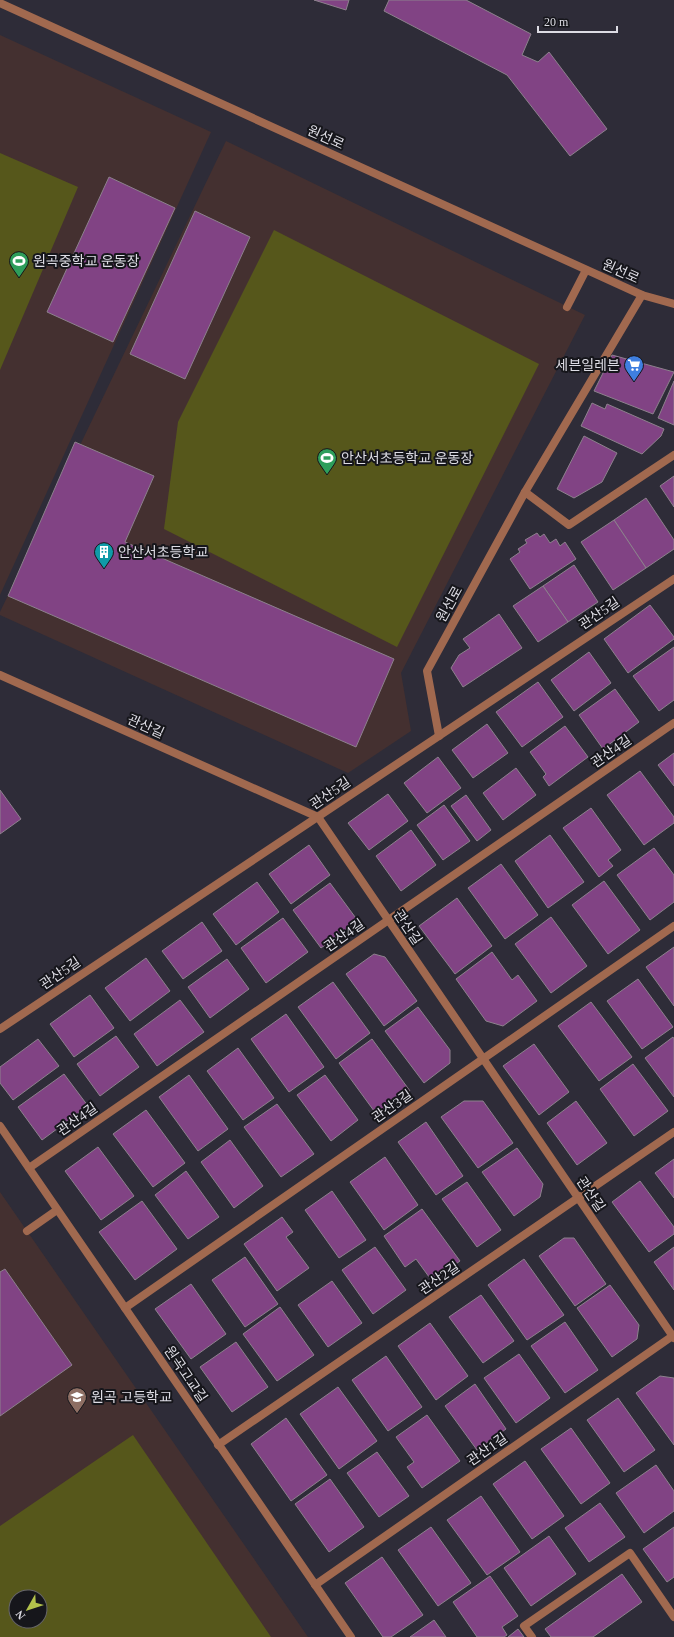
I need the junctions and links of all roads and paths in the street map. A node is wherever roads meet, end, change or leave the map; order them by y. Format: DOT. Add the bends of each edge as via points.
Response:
graph roads {
  1 [pos="0,3"];
  2 [pos="586,270"];
  3 [pos="642,295"];
  4 [pos="674,304"];
  5 [pos="567,307"];
  6 [pos="674,455"];
  7 [pos="525,492"];
  8 [pos="674,579"];
  9 [pos="0,675"];
  10 [pos="674,723"];
  11 [pos="439,736"];
  12 [pos="318,817"];
  13 [pos="388,920"];
  14 [pos="674,926"];
  15 [pos="0,1029"];
  16 [pos="483,1058"];
  17 [pos="0,1126"];
  18 [pos="674,1132"];
  19 [pos="29,1168"];
  20 [pos="578,1198"];
  21 [pos="57,1210"];
  22 [pos="27,1231"];
  23 [pos="125,1308"];
  24 [pos="674,1337"];
  25 [pos="218,1445"];
  26 [pos="315,1585"];
  27 [pos="674,1617"];
  28 [pos="351,1637"];
  29 [pos="532,1637"];
  1 -- 2 [label="street, 원선로"];
  2 -- 3 [label="street, 원선로"];
  2 -- 5 [label="street"];
  3 -- 4 [label="street, 원선로"];
  3 -- 7 [label="street, 원선로"];
  6 -- 7 [label="street" via="569,526"];
  7 -- 11 [label="street, 원선로" via="427,671"];
  8 -- 11 [label="street, 관산5길"];
  9 -- 12 [label="street, 관산길"];
  10 -- 13 [label="street, 관산4길"];
  11 -- 12 [label="street, 관산5길"];
  12 -- 13 [label="street, 관산길"];
  12 -- 15 [label="street, 관산5길"];
  13 -- 16 [label="street, 관산길"];
  13 -- 19 [label="street, 관산4길"];
  14 -- 16 [label="street, 관산3길"];
  16 -- 20 [label="street, 관산길"];
  16 -- 23 [label="street, 관산3길"];
  17 -- 19 [label="street, 원곡고교길"];
  18 -- 20 [label="street, 관산2길"];
  19 -- 21 [label="street, 원곡고교길"];
  20 -- 24 [label="street, 관산길"];
  20 -- 25 [label="street, 관산2길"];
  21 -- 22 [label="street"];
  21 -- 23 [label="street, 원곡고교길"];
  23 -- 25 [label="street, 원곡고교길"];
  24 -- 26 [label="street, 관산1길"];
  25 -- 26 [label="street, 원곡고교길"];
  26 -- 28 [label="street, 원곡고교길"];
  27 -- 29 [label="street" via="630,1553 524,1626"];
}
